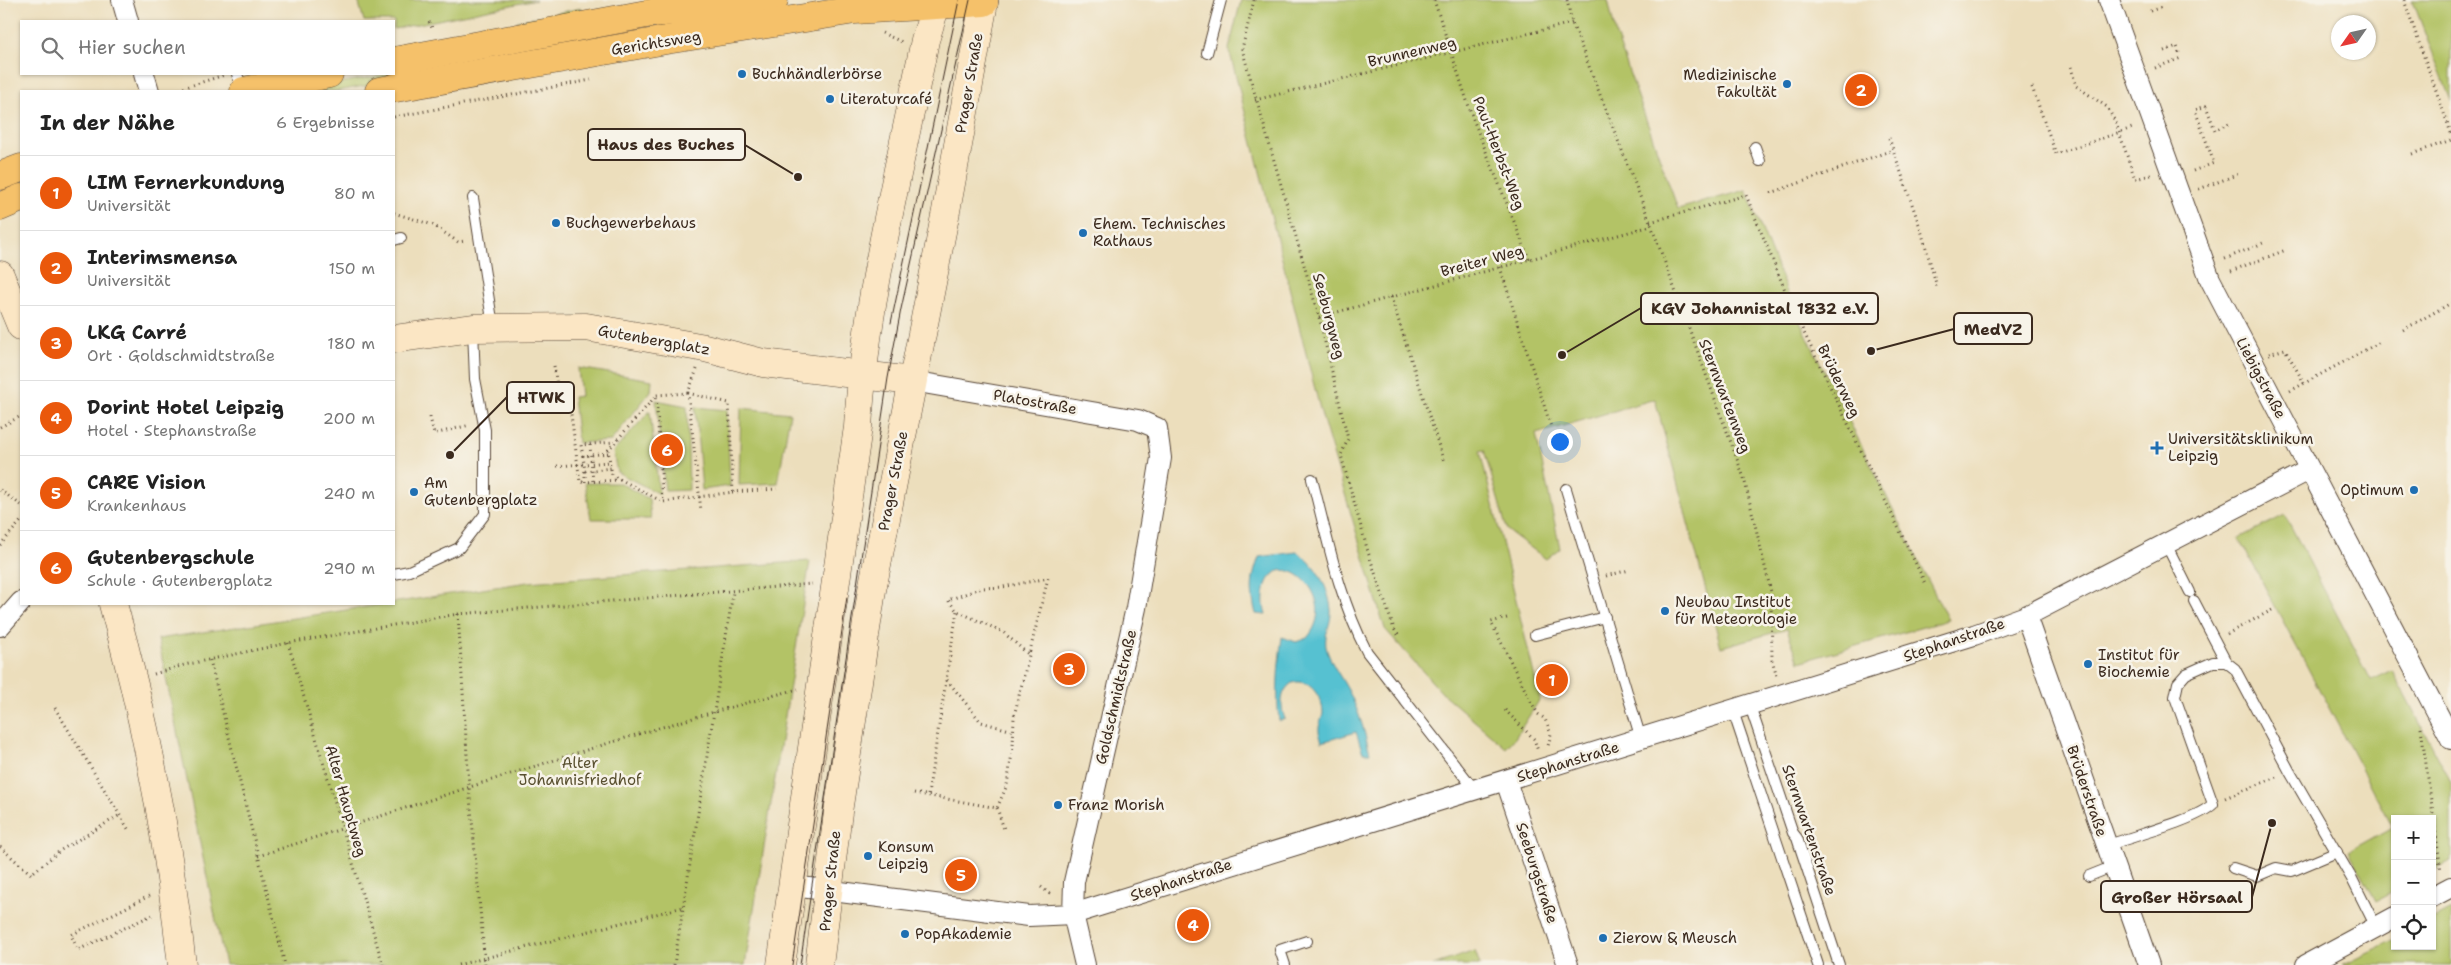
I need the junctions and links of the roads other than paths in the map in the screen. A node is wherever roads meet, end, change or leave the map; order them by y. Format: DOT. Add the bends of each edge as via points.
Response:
graph roads {
  1 [pos="122,0"];
  2 [pos="1221,0"];
  3 [pos="2110,0"];
  4 [pos="984,1"];
  5 [pos="936,2"];
  6 [pos="775,8"];
  7 [pos="128,20"];
  8 [pos="1207,53"];
  9 [pos="395,61"];
  10 [pos="144,75"];
  11 [pos="237,75"];
  12 [pos="324,75"];
  13 [pos="150,90"];
  14 [pos="243,90"];
  15 [pos="248,90"];
  16 [pos="385,90"];
  17 [pos="1755,147"];
  18 [pos="1760,161"];
  19 [pos="20,168"];
  20 [pos="0,176"];
  21 [pos="20,198"];
  22 [pos="473,198"];
  23 [pos="0,207"];
  24 [pos="0,275"];
  25 [pos="20,324"];
  26 [pos="483,327"];
  27 [pos="395,339"];
  28 [pos="861,376"];
  29 [pos="912,381"];
  30 [pos="1157,428"];
  31 [pos="2309,470"];
  32 [pos="1312,479"];
  33 [pos="1566,489"];
  34 [pos="2166,544"];
  35 [pos="395,574"];
  36 [pos="20,603"];
  37 [pos="113,605"];
  38 [pos="2026,616"];
  39 [pos="1605,617"];
  40 [pos="0,626"];
  41 [pos="1535,635"];
  42 [pos="2226,662"];
  43 [pos="1741,709"];
  44 [pos="1641,739"];
  45 [pos="2451,739"];
  46 [pos="1506,781"];
  47 [pos="1474,789"];
  48 [pos="2106,846"];
  49 [pos="2337,852"];
  50 [pos="2114,866"];
  51 [pos="2234,868"];
  52 [pos="2089,876"];
  53 [pos="793,886"];
  54 [pos="829,890"];
  55 [pos="1073,914"];
  56 [pos="2391,919"];
  57 [pos="2376,927"];
  58 [pos="1307,941"];
  59 [pos="182,965"];
  60 [pos="781,965"];
  61 [pos="819,965"];
  62 [pos="1085,965"];
  63 [pos="1285,965"];
  64 [pos="1568,965"];
  65 [pos="1818,965"];
  66 [pos="1839,965"];
  67 [pos="2149,965"];
  68 [pos="2306,965"];
  1 -- 7 [label="street"];
  2 -- 8 [label="lane"];
  3 -- 31 [label="street, Liebigstraße" via="2210,279"];
  4 -- 5 [label="main road, Gerichtsweg"];
  4 -- 29 [label="main road, Prager Straße"];
  5 -- 6 [label="main road, Gerichtsweg" via="855,10"];
  5 -- 28 [label="main road" via="925,40 882,252"];
  6 -- 9 [label="main road, Gerichtsweg" via="723,7 652,13"];
  6 -- 16 [label="main road, Gerichtsweg" via="666,40"];
  10 -- 13 [label="street"];
  11 -- 14 [label="lane"];
  12 -- 15 [label="main road"];
  17 -- 18 [label="lane"];
  19 -- 20 [label="main road"];
  21 -- 23 [label="main road"];
  22 -- 26 [label="lane" via="480,238"];
  24 -- 25 [label="main road"];
  26 -- 27 [label="main road, Gutenbergplatz"];
  26 -- 28 [label="main road, Gutenbergplatz" via="586,327 705,348 763,363"];
  26 -- 35 [label="lane" via="475,379 483,422 485,514 459,548 409,571"];
  28 -- 29 [label="main road, Gutenbergplatz"];
  28 -- 53 [label="main road" via="858,427"];
  29 -- 30 [label="street, Platostraße" via="1138,420"];
  29 -- 54 [label="main road, Prager Straße" via="872,590"];
  30 -- 55 [label="street, Goldschmidtstraße" via="1161,458 1136,608 1074,882"];
  31 -- 34 [label="street, Stephanstraße"];
  31 -- 45 [label="street, Liebigstraße"];
  32 -- 47 [label="lane" via="1356,631 1367,652"];
  33 -- 39 [label="lane"];
  34 -- 38 [label="street, Stephanstraße"];
  34 -- 42 [label="lane"];
  36 -- 40 [label="street"];
  37 -- 59 [label="main road" via="134,680 174,894"];
  38 -- 43 [label="street, Stephanstraße"];
  38 -- 48 [label="street, Brüderstraße"];
  39 -- 41 [label="lane"];
  39 -- 44 [label="lane"];
  42 -- 48 [label="lane" via="2213,662 2186,674 2178,683 2175,697 2212,804 2189,817"];
  42 -- 49 [label="lane" via="2235,669"];
  43 -- 44 [label="street, Stephanstraße"];
  43 -- 65 [label="lane"];
  43 -- 66 [label="lane, Sternwartenstraße" via="1797,838"];
  44 -- 46 [label="street, Stephanstraße" via="1540,759"];
  46 -- 47 [label="street, Stephanstraße"];
  46 -- 64 [label="street, Seeburgstraße"];
  47 -- 55 [label="street, Stephanstraße"];
  48 -- 50 [label="street, Brüderstraße"];
  49 -- 51 [label="lane" via="2292,871 2276,868 2257,876"];
  49 -- 57 [label="lane"];
  50 -- 52 [label="lane"];
  50 -- 67 [label="street, Brüderstraße"];
  53 -- 54 [label="street, Stephanstraße"];
  53 -- 60 [label="main road"];
  54 -- 55 [label="street, Stephanstraße" via="1030,916"];
  54 -- 61 [label="main road, Prager Straße"];
  55 -- 62 [label="street, Goldschmidtstraße"];
  56 -- 57 [label="street"];
  57 -- 68 [label="street"];
  58 -- 63 [label="lane" via="1280,950"];
}
